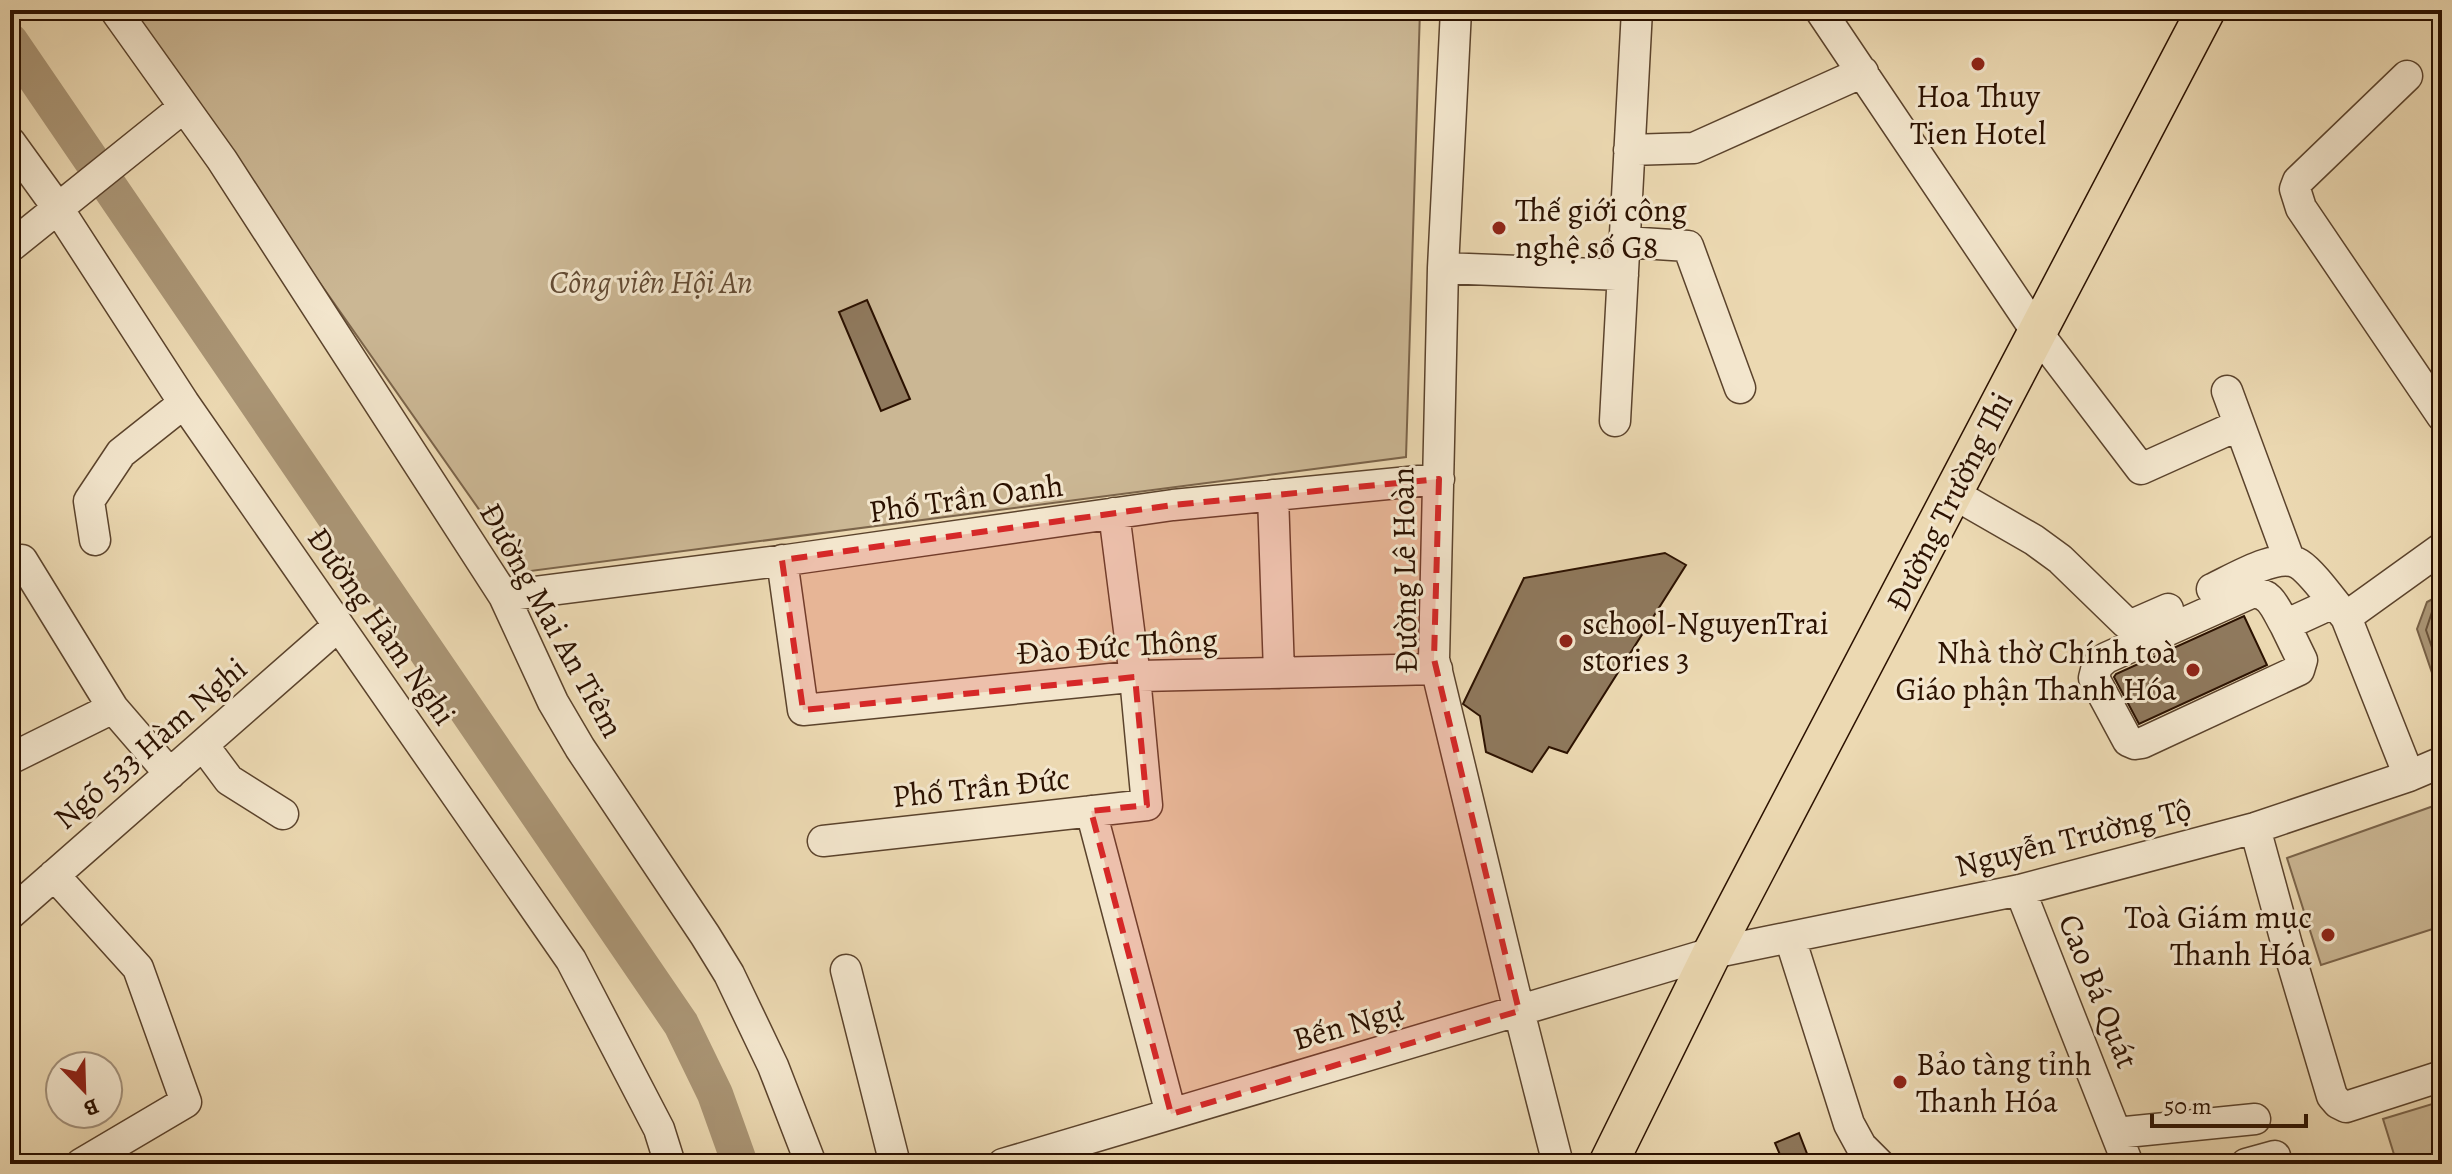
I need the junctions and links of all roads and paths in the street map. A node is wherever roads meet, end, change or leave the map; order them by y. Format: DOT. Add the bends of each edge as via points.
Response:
graph roads {
  1 [pos="115,10"];
  2 [pos="1456,10"];
  3 [pos="1637,10"];
  4 [pos="1820,10"];
  5 [pos="2205,11"];
  6 [pos="1863,72"];
  7 [pos="2407,76"];
  8 [pos="184,107"];
  9 [pos="10,142"];
  10 [pos="1629,150"];
  11 [pos="67,200"];
  12 [pos="1625,242"];
  13 [pos="10,247"];
  14 [pos="1443,268"];
  15 [pos="1623,275"];
  16 [pos="2036,331"];
  17 [pos="1740,388"];
  18 [pos="2227,391"];
  19 [pos="184,403"];
  20 [pos="2442,416"];
  21 [pos="1615,421"];
  22 [pos="2239,425"];
  23 [pos="1439,479"];
  24 [pos="1954,494"];
  25 [pos="1273,495"];
  26 [pos="1114,513"];
  27 [pos="95,540"];
  28 [pos="2442,548"];
  29 [pos="2289,559"];
  30 [pos="22,560"];
  31 [pos="782,560"];
  32 [pos="504,596"];
  33 [pos="2340,610"];
  34 [pos="2285,625"];
  35 [pos="338,626"];
  36 [pos="1437,669"];
  37 [pos="1279,673"];
  38 [pos="1135,677"];
  39 [pos="113,708"];
  40 [pos="203,745"];
  41 [pos="14,749"];
  42 [pos="2442,762"];
  43 [pos="170,774"];
  44 [pos="2409,776"];
  45 [pos="1091,811"];
  46 [pos="283,814"];
  47 [pos="2255,828"];
  48 [pos="823,841"];
  49 [pos="54,875"];
  50 [pos="2020,890"];
  51 [pos="10,914"];
  52 [pos="1790,938"];
  53 [pos="1712,953"];
  54 [pos="846,970"];
  55 [pos="1519,1011"];
  56 [pos="2442,1076"];
  57 [pos="1171,1114"];
  58 [pos="2255,1119"];
  59 [pos="2116,1133"];
  60 [pos="2275,1156"];
  61 [pos="1010,1163"];
  62 [pos="81,1164"];
  63 [pos="670,1164"];
  64 [pos="811,1164"];
  65 [pos="895,1164"];
  66 [pos="1558,1164"];
  67 [pos="1608,1164"];
  68 [pos="1879,1164"];
  69 [pos="2128,1164"];
  70 [pos="2246,1164"];
  1 -- 8 [label="street, Đường Mai An Tiêm"];
  2 -- 14 [label="street, Đường Lê Hoàn"];
  3 -- 10 [label="street"];
  4 -- 6 [label="street"];
  5 -- 16 [label="main road, Đường Trường Thi"];
  6 -- 10 [label="street" via="1694,148"];
  6 -- 16 [label="street"];
  7 -- 20 [label="street" via="2295,189"];
  8 -- 11 [label="street"];
  8 -- 32 [label="street, Đường Mai An Tiêm"];
  9 -- 11 [label="street, Đường Hàm Nghi"];
  10 -- 12 [label="street"];
  11 -- 13 [label="street"];
  11 -- 19 [label="street, Đường Hàm Nghi"];
  12 -- 15 [label="street"];
  12 -- 17 [label="street" via="1688,246"];
  14 -- 15 [label="street"];
  14 -- 23 [label="street, Đường Lê Hoàn"];
  15 -- 21 [label="street"];
  16 -- 22 [label="street" via="2141,469"];
  16 -- 24 [label="main road, Đường Trường Thi"];
  18 -- 22 [label="street"];
  19 -- 27 [label="street" via="121,453 89,501"];
  19 -- 35 [label="street, Đường Hàm Nghi"];
  22 -- 29 [label="street"];
  23 -- 25 [label="street, Phố Trần Oanh"];
  23 -- 36 [label="street, Đường Lê Hoàn"];
  24 -- 29 [label="street" via="2060,559 2126,623"];
  24 -- 53 [label="main road, Đường Trường Thi"];
  25 -- 26 [label="street, Phố Trần Oanh"];
  25 -- 37 [label="street"];
  26 -- 31 [label="street, Phố Trần Oanh"];
  26 -- 38 [label="street"];
  28 -- 33 [label="street"];
  29 -- 33 [label="street" via="2301,565"];
  30 -- 39 [label="street"];
  31 -- 32 [label="street, Phố Trần Oanh"];
  31 -- 38 [label="street, Đào Đức Thông" via="803,710"];
  32 -- 64 [label="street, Đường Mai An Tiêm" via="580,748 729,974"];
  33 -- 34 [label="street"];
  33 -- 44 [label="street"];
  34 -- 34 [label="street" via="2302,660 2299,670 2142,743 2128,741 2094,678 2106,658 2251,593 2268,596"];
  35 -- 40 [label="street, Ngõ 533 Hàm Nghi"];
  35 -- 63 [label="street, Đường Hàm Nghi" via="571,960 659,1129"];
  36 -- 37 [label="street, Đào Đức Thông"];
  36 -- 55 [label="street, Đường Lê Hoàn"];
  37 -- 38 [label="street, Đào Đức Thông"];
  38 -- 45 [label="street, Phố Trần Đức" via="1147,805"];
  39 -- 41 [label="street"];
  39 -- 43 [label="street"];
  40 -- 43 [label="street, Ngõ 533 Hàm Nghi"];
  40 -- 46 [label="street" via="229,780"];
  42 -- 44 [label="street, Nguyễn Trường Tộ"];
  43 -- 49 [label="street, Ngõ 533 Hàm Nghi"];
  44 -- 47 [label="street, Nguyễn Trường Tộ"];
  45 -- 48 [label="street, Phố Trần Đức"];
  45 -- 57 [label="street"];
  47 -- 50 [label="street, Nguyễn Trường Tộ"];
  47 -- 56 [label="street" via="2332,1096 2346,1107"];
  49 -- 51 [label="street, Ngõ 533 Hàm Nghi"];
  49 -- 62 [label="street" via="138,968 186,1102"];
  50 -- 52 [label="street, Nguyễn Trường Tộ"];
  50 -- 59 [label="street, Cao Bá Quát"];
  52 -- 53 [label="street, Nguyễn Trường Tộ"];
  52 -- 68 [label="street" via="1849,1124"];
  53 -- 55 [label="street, Bến Ngự"];
  53 -- 67 [label="main road, Đường Trường Thi"];
  54 -- 65 [label="street"];
  55 -- 57 [label="street, Bến Ngự"];
  55 -- 66 [label="street, Đường Lê Hoàn"];
  57 -- 61 [label="street, Bến Ngự"];
  58 -- 59 [label="street"];
  59 -- 69 [label="street, Cao Bá Quát"];
  60 -- 70 [label="street"];
}
